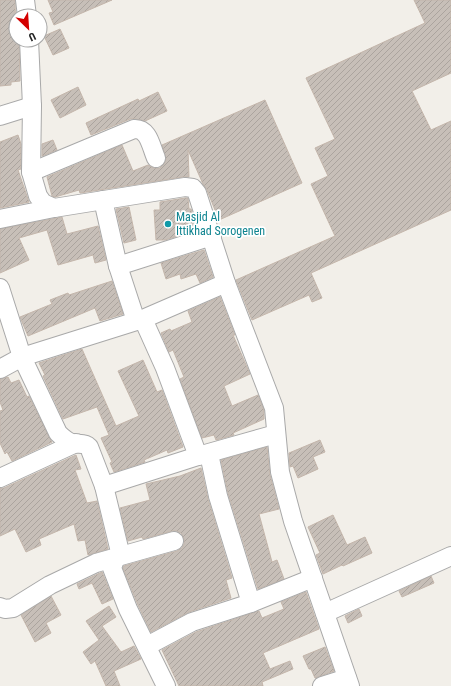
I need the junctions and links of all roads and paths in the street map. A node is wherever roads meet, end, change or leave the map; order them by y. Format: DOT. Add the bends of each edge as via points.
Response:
graph roads {
  1 [pos="29,48"];
  2 [pos="32,106"];
  3 [pos="0,116"];
  4 [pos="156,158"];
  5 [pos="31,172"];
  6 [pos="103,200"];
  7 [pos="54,208"];
  8 [pos="0,219"];
  9 [pos="212,236"];
  10 [pos="118,266"];
  11 [pos="226,283"];
  12 [pos="0,288"];
  13 [pos="140,320"];
  14 [pos="22,357"];
  15 [pos="0,369"];
  16 [pos="276,434"];
  17 [pos="76,443"];
  18 [pos="203,455"];
  19 [pos="0,478"];
  20 [pos="104,486"];
  21 [pos="174,541"];
  22 [pos="451,556"];
  23 [pos="116,557"];
  24 [pos="313,578"];
  25 [pos="251,603"];
  26 [pos="0,607"];
  27 [pos="325,613"];
  28 [pos="147,646"];
  29 [pos="348,682"];
  30 [pos="166,686"];
  31 [pos="322,686"];
  1 -- 2 [label="street"];
  2 -- 3 [label="street"];
  2 -- 5 [label="street"];
  4 -- 5 [label="street" via="146,133 139,128"];
  5 -- 7 [label="street" via="38,196 43,203"];
  6 -- 7 [label="street"];
  6 -- 9 [label="street" via="189,186 197,193"];
  6 -- 10 [label="street"];
  7 -- 8 [label="street"];
  9 -- 10 [label="street"];
  9 -- 11 [label="street"];
  10 -- 13 [label="street"];
  11 -- 13 [label="street"];
  11 -- 16 [label="street" via="274,408"];
  12 -- 14 [label="street"];
  13 -- 14 [label="street"];
  13 -- 18 [label="street" via="165,368"];
  14 -- 15 [label="street"];
  14 -- 17 [label="street" via="58,433 68,441"];
  16 -- 18 [label="street"];
  16 -- 24 [label="street" via="280,472 293,521"];
  17 -- 19 [label="street"];
  17 -- 20 [label="street" via="88,447"];
  18 -- 20 [label="street"];
  18 -- 25 [label="street"];
  20 -- 23 [label="street" via="120,552"];
  21 -- 23 [label="street"];
  22 -- 27 [label="street"];
  23 -- 26 [label="street" via="73,573 13,608"];
  23 -- 28 [label="street" via="112,568 128,609"];
  24 -- 25 [label="street"];
  24 -- 27 [label="street"];
  25 -- 28 [label="street" via="192,622"];
  27 -- 29 [label="street"];
  28 -- 30 [label="street"];
  29 -- 31 [label="street"];
}
